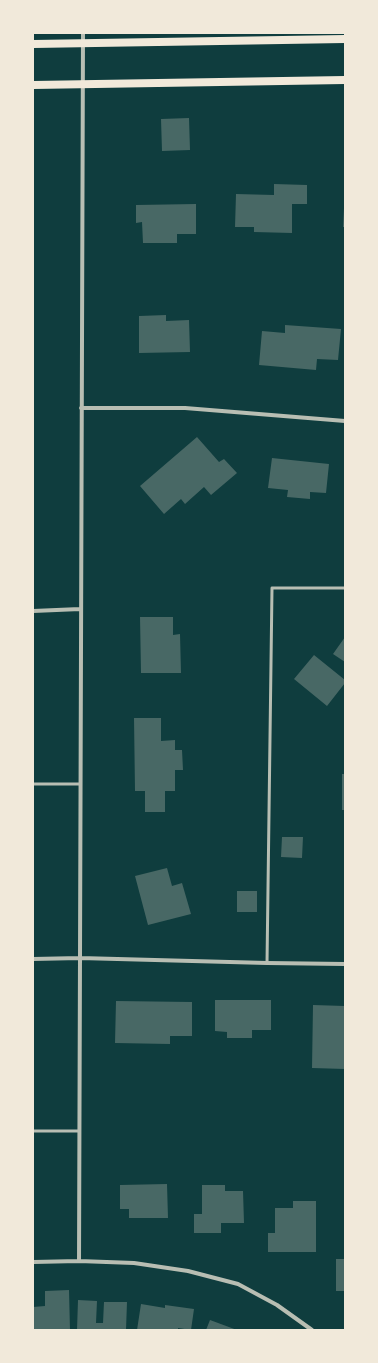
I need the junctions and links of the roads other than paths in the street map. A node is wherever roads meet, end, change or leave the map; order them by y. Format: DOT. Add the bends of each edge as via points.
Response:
graph roads {
  1 [pos="83,33"];
  2 [pos="345,39"];
  3 [pos="83,43"];
  4 [pos="33,44"];
  5 [pos="345,80"];
  6 [pos="83,84"];
  7 [pos="33,85"];
  8 [pos="81,408"];
  9 [pos="345,421"];
  10 [pos="345,588"];
  11 [pos="80,609"];
  12 [pos="33,611"];
  13 [pos="33,784"];
  14 [pos="80,784"];
  15 [pos="80,958"];
  16 [pos="33,959"];
  17 [pos="267,963"];
  18 [pos="345,964"];
  19 [pos="79,1130"];
  20 [pos="33,1131"];
  21 [pos="79,1261"];
  22 [pos="33,1262"];
  23 [pos="312,1330"];
  1 -- 3 [label="street"];
  2 -- 3 [label="main road"];
  3 -- 4 [label="main road"];
  3 -- 6 [label="street"];
  5 -- 6 [label="main road"];
  6 -- 7 [label="main road"];
  6 -- 8 [label="street"];
  8 -- 9 [label="street" via="185,408"];
  8 -- 11 [label="street"];
  10 -- 17 [label="lane" via="272,588"];
  11 -- 12 [label="street"];
  11 -- 14 [label="street"];
  13 -- 14 [label="lane"];
  14 -- 15 [label="street"];
  15 -- 16 [label="street"];
  15 -- 17 [label="street"];
  15 -- 19 [label="street"];
  17 -- 18 [label="street"];
  19 -- 20 [label="lane"];
  19 -- 21 [label="street"];
  21 -- 22 [label="street"];
  21 -- 23 [label="street" via="134,1263 188,1271 238,1284 276,1305"];
}
